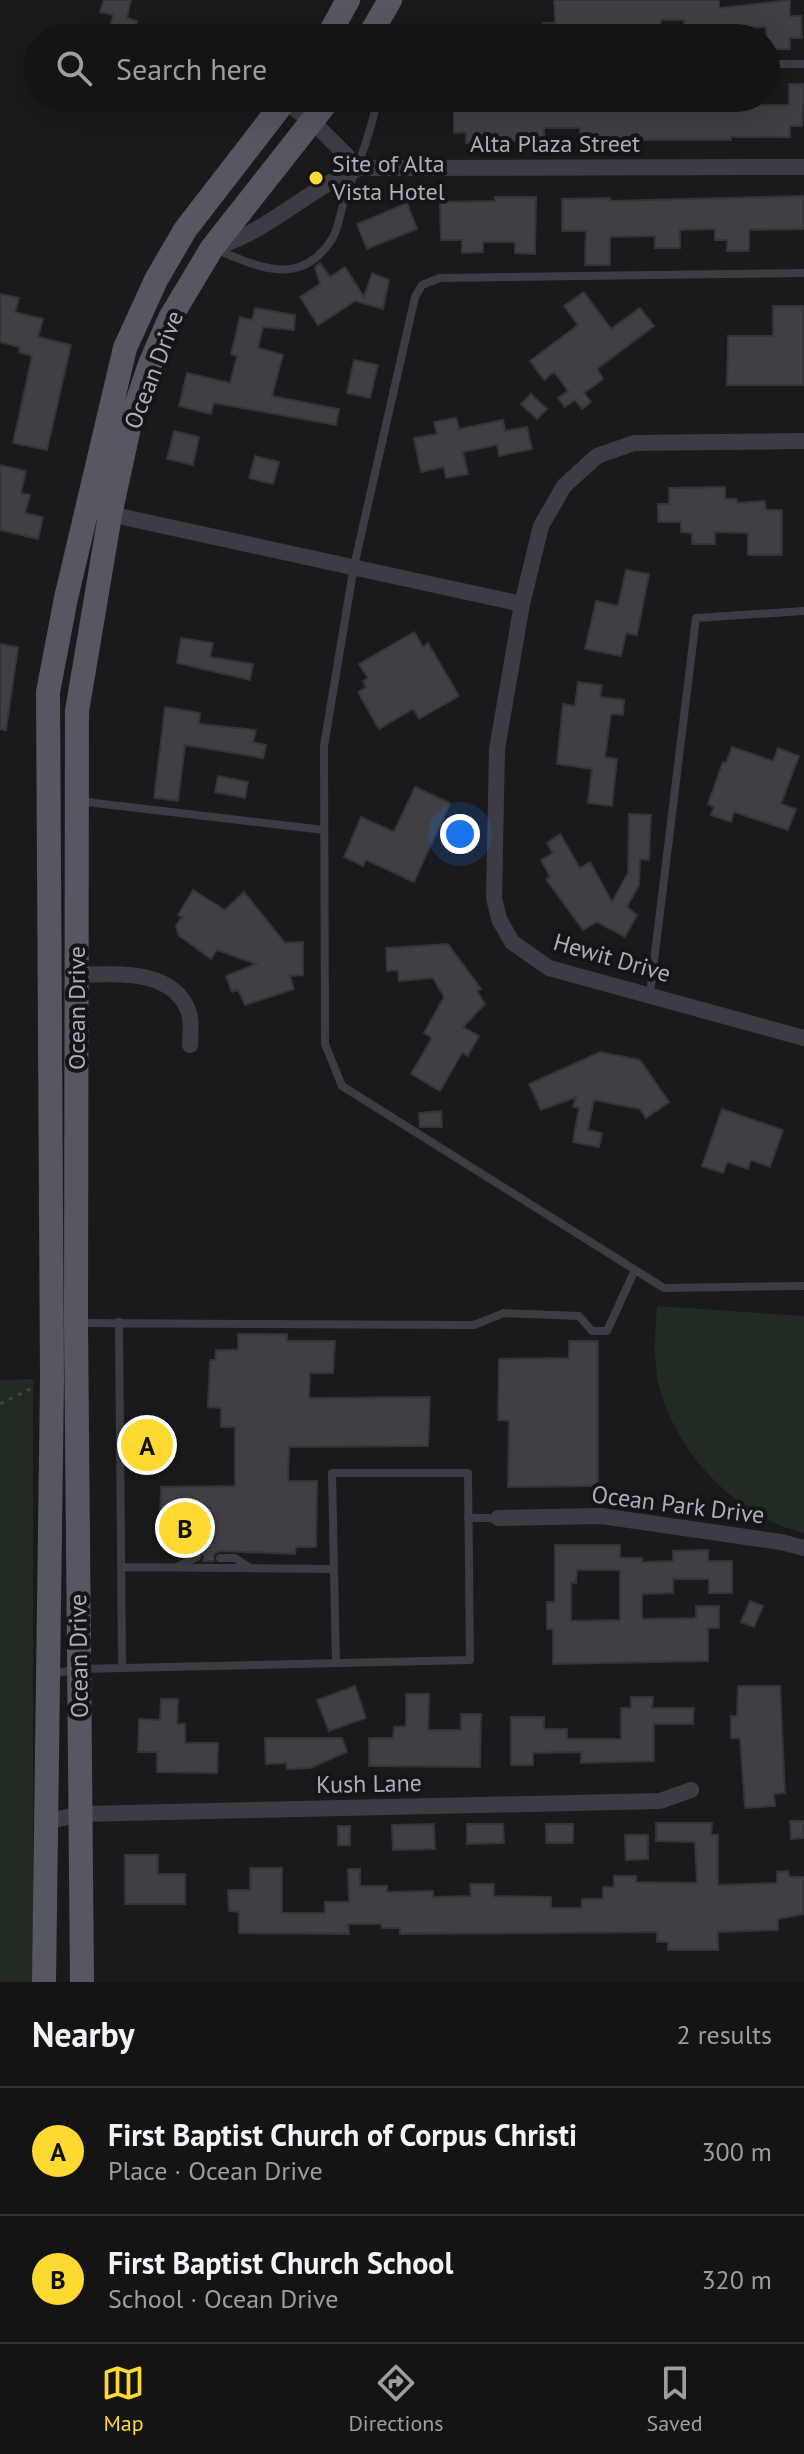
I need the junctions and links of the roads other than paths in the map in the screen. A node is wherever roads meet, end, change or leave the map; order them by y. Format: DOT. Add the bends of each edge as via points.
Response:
graph roads {
  1 [pos="348,0"];
  2 [pos="390,0"];
  3 [pos="335,24"];
  4 [pos="376,24"];
  5 [pos="780,64"];
  6 [pos="804,64"];
  7 [pos="276,112"];
  8 [pos="300,112"];
  9 [pos="320,112"];
  10 [pos="374,112"];
  11 [pos="313,122"];
  12 [pos="804,167"];
  13 [pos="359,168"];
  14 [pos="185,230"];
  15 [pos="212,248"];
  16 [pos="804,273"];
  17 [pos="804,441"];
  18 [pos="98,512"];
  19 [pos="354,566"];
  20 [pos="522,604"];
  21 [pos="804,611"];
  22 [pos="77,801"];
  23 [pos="324,830"];
  24 [pos="77,975"];
  25 [pos="650,994"];
  26 [pos="804,1038"];
  27 [pos="190,1045"];
  28 [pos="634,1272"];
  29 [pos="804,1286"];
  30 [pos="119,1322"];
  31 [pos="76,1324"];
  32 [pos="50,1326"];
  33 [pos="468,1518"];
  34 [pos="498,1518"];
  35 [pos="804,1548"];
  36 [pos="197,1557"];
  37 [pos="220,1558"];
  38 [pos="123,1567"];
  39 [pos="174,1568"];
  40 [pos="251,1569"];
  41 [pos="334,1569"];
  42 [pos="336,1663"];
  43 [pos="122,1668"];
  44 [pos="79,1669"];
  45 [pos="47,1675"];
  46 [pos="691,1790"];
  47 [pos="80,1814"];
  48 [pos="46,1822"];
  49 [pos="44,1982"];
  50 [pos="82,1982"];
  1 -- 3 [label="main road"];
  2 -- 4 [label="main road"];
  5 -- 6 [label="lane"];
  7 -- 14 [label="main road, Ocean Drive"];
  8 -- 11 [label="street"];
  9 -- 11 [label="main road, Ocean Drive"];
  10 -- 13 [label="lane"];
  11 -- 13 [label="street"];
  11 -- 15 [label="main road, Ocean Drive"];
  12 -- 13 [label="street, Alta Plaza Street"];
  13 -- 15 [label="street" via="331,180 236,242"];
  13 -- 15 [label="lane" via="333,237 317,257 271,271"];
  14 -- 15 [label="main road"];
  14 -- 18 [label="main road, Ocean Drive" via="125,348"];
  15 -- 18 [label="main road, Ocean Drive" via="170,318 150,364"];
  16 -- 19 [label="lane" via="440,278 422,285"];
  17 -- 20 [label="street, Hewit Drive" via="634,443 609,449 579,471 549,509"];
  18 -- 19 [label="street"];
  18 -- 22 [label="main road, Ocean Drive" via="77,711"];
  18 -- 32 [label="main road, Ocean Drive" via="48,692"];
  19 -- 20 [label="street"];
  19 -- 23 [label="lane" via="324,746"];
  20 -- 25 [label="street, Hewit Drive" via="497,749 494,898 499,919 512,942 549,968"];
  21 -- 25 [label="lane" via="696,618"];
  22 -- 23 [label="lane"];
  22 -- 24 [label="main road, Ocean Drive"];
  23 -- 28 [label="lane" via="325,1044 342,1086"];
  24 -- 27 [label="street" via="133,973 159,982 180,997 190,1015"];
  24 -- 31 [label="main road, Ocean Drive"];
  25 -- 26 [label="street, Hewit Drive"];
  28 -- 29 [label="lane" via="664,1288"];
  28 -- 30 [label="lane" via="607,1331 592,1331 579,1316 504,1313 474,1325"];
  30 -- 31 [label="lane"];
  30 -- 38 [label="lane"];
  31 -- 32 [label="lane"];
  31 -- 44 [label="main road, Ocean Drive"];
  32 -- 45 [label="main road, Ocean Drive"];
  33 -- 34 [label="lane"];
  33 -- 41 [label="lane" via="468,1473 332,1473"];
  33 -- 42 [label="lane" via="470,1660"];
  34 -- 35 [label="street, Ocean Park Drive" via="601,1516"];
  36 -- 39 [label="lane"];
  37 -- 40 [label="lane" via="235,1558"];
  38 -- 39 [label="lane"];
  38 -- 43 [label="lane"];
  39 -- 40 [label="lane"];
  40 -- 41 [label="lane"];
  41 -- 42 [label="lane"];
  42 -- 43 [label="lane"];
  43 -- 44 [label="lane"];
  44 -- 45 [label="lane"];
  44 -- 47 [label="main road, Ocean Drive"];
  45 -- 48 [label="main road, Ocean Drive"];
  46 -- 47 [label="street, Kush Lane" via="660,1801"];
  47 -- 48 [label="street, Kush Lane"];
  47 -- 50 [label="main road, Ocean Drive"];
  48 -- 49 [label="main road, Ocean Drive"];
}
